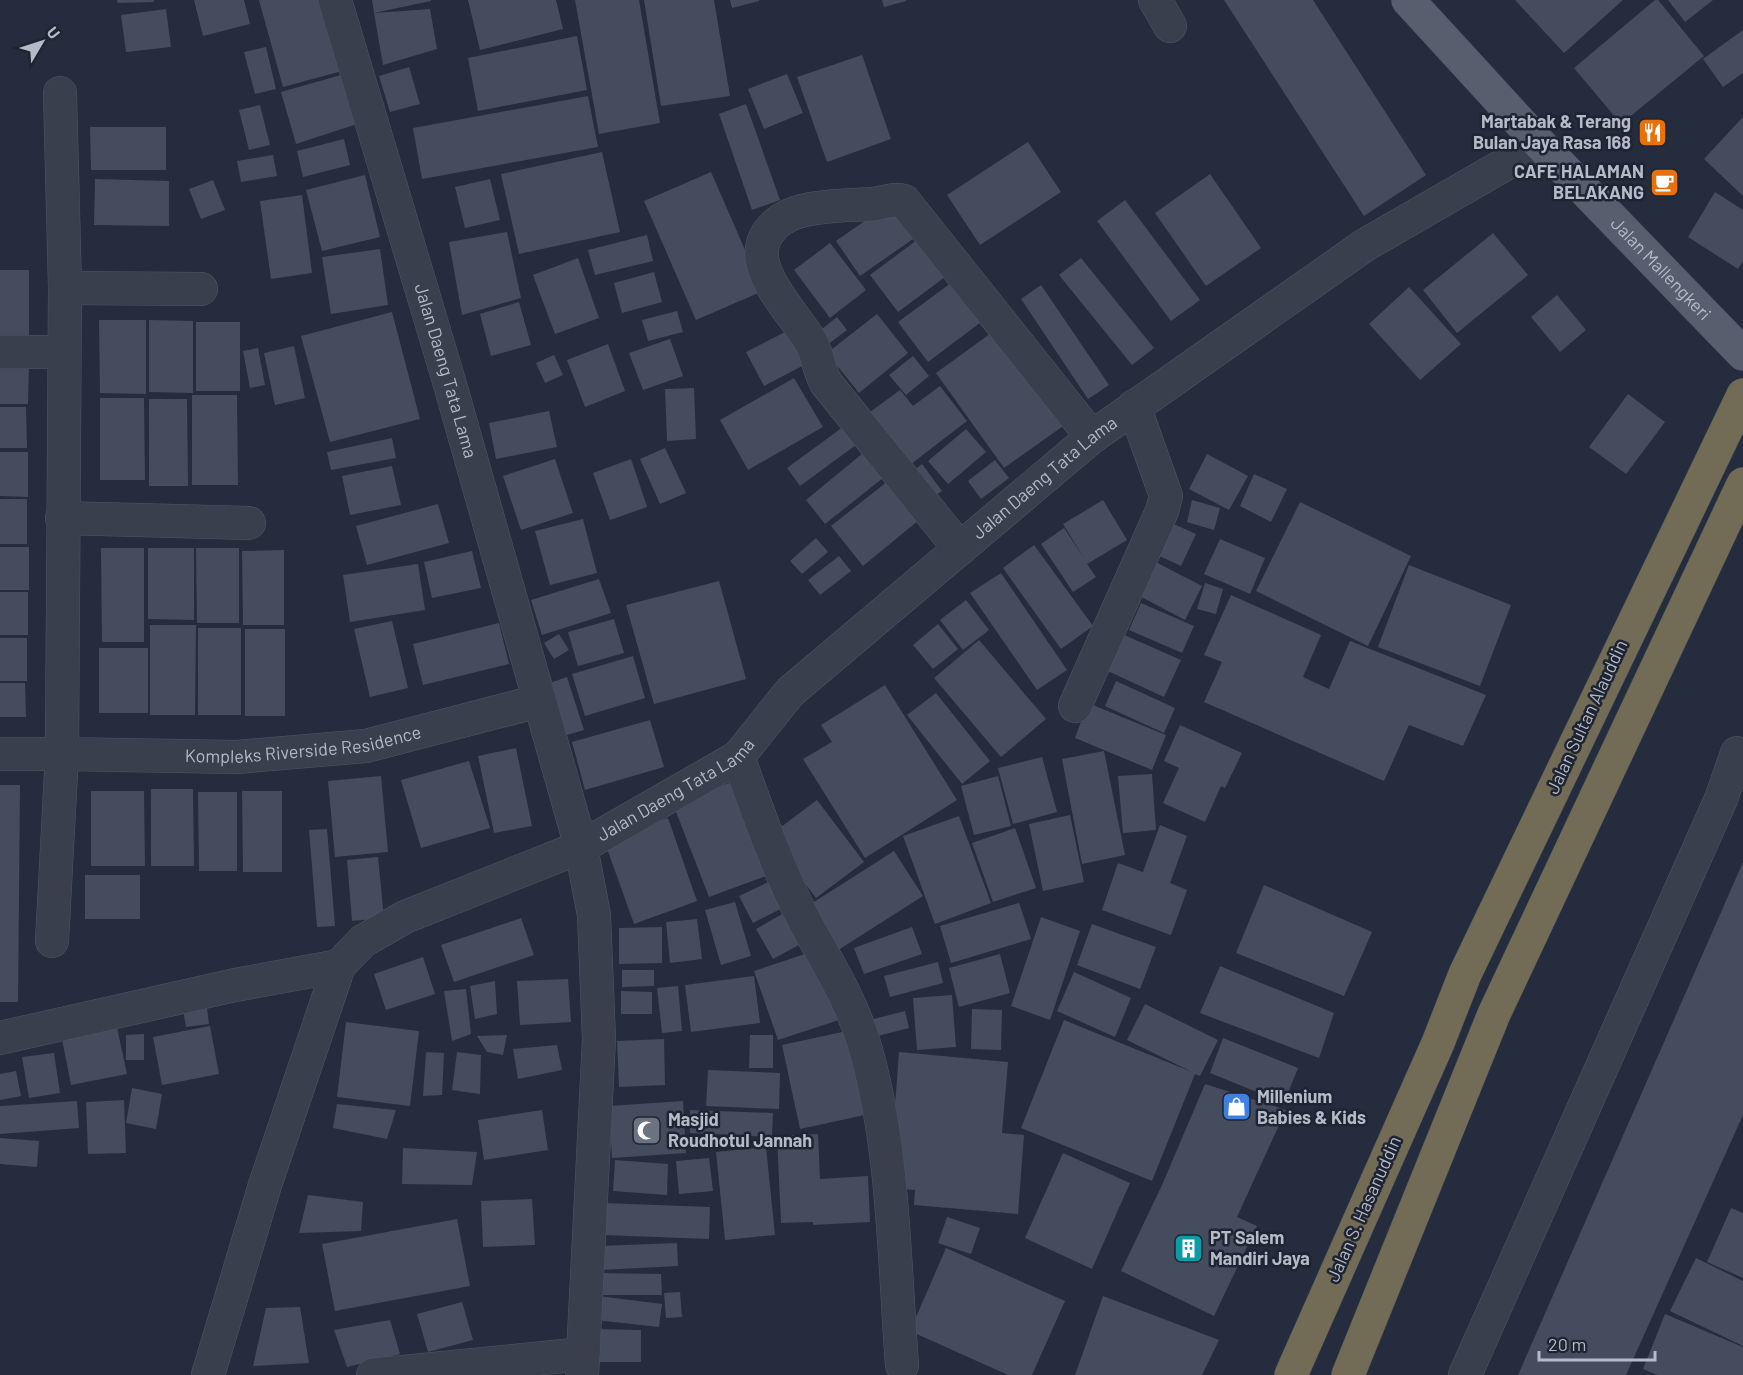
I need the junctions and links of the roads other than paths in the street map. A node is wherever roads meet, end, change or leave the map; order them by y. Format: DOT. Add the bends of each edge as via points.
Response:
graph roads {
  1 [pos="335,0"];
  2 [pos="1408,0"];
  3 [pos="60,93"];
  4 [pos="1540,144"];
  5 [pos="65,288"];
  6 [pos="201,289"];
  7 [pos="0,352"];
  8 [pos="63,352"];
  9 [pos="1743,354"];
  10 [pos="1743,395"];
  11 [pos="1134,406"];
  12 [pos="1092,438"];
  13 [pos="1743,484"];
  14 [pos="62,518"];
  15 [pos="249,523"];
  16 [pos="960,549"];
  17 [pos="539,701"];
  18 [pos="1075,706"];
  19 [pos="1741,750"];
  20 [pos="0,754"];
  21 [pos="62,754"];
  22 [pos="738,758"];
  23 [pos="581,847"];
  24 [pos="52,941"];
  25 [pos="339,966"];
  26 [pos="0,1038"];
  27 [pos="1438,1043"];
  28 [pos="582,1365"];
  29 [pos="902,1365"];
  30 [pos="208,1375"];
  31 [pos="373,1375"];
  32 [pos="1291,1375"];
  33 [pos="1348,1375"];
  34 [pos="1465,1375"];
  1 -- 17 [label="street, Jalan Daeng Tata Lama"];
  2 -- 4 [label="main road, Jalan Mallengkeri"];
  3 -- 5 [label="street"];
  4 -- 9 [label="main road, Jalan Mallengkeri"];
  4 -- 11 [label="street, Jalan Daeng Tata Lama" via="1365,244"];
  5 -- 6 [label="street"];
  5 -- 8 [label="street"];
  7 -- 8 [label="street"];
  8 -- 14 [label="street"];
  10 -- 27 [label="highway, Jalan Sultan Alauddin" via="1465,974"];
  11 -- 12 [label="street, Jalan Daeng Tata Lama"];
  11 -- 18 [label="street" via="1166,496"];
  12 -- 16 [label="street, Jalan Daeng Tata Lama"];
  12 -- 16 [label="street" via="904,201 800,210 777,223 763,237 761,253 769,277 811,344 826,382"];
  13 -- 33 [label="highway" via="1478,1050"];
  14 -- 15 [label="street"];
  14 -- 21 [label="street"];
  16 -- 22 [label="street, Jalan Daeng Tata Lama" via="790,692"];
  17 -- 21 [label="street, Kompleks Riverside Residence" via="366,746 237,757"];
  17 -- 23 [label="street, Jalan Daeng Tata Lama"];
  19 -- 34 [label="street"];
  20 -- 21 [label="street, Kompleks Riverside Residence"];
  21 -- 24 [label="street"];
  22 -- 23 [label="street, Jalan Daeng Tata Lama"];
  22 -- 29 [label="street" via="804,920 834,972 863,1038 882,1113"];
  23 -- 25 [label="street" via="405,917 363,941"];
  23 -- 28 [label="street, Jalan Daeng Tata Lama" via="594,915 599,1039"];
  25 -- 26 [label="street" via="234,985"];
  25 -- 30 [label="street" via="265,1185"];
  27 -- 32 [label="highway, Jalan S. Hasanuddin"];
  28 -- 31 [label="street"];
}
